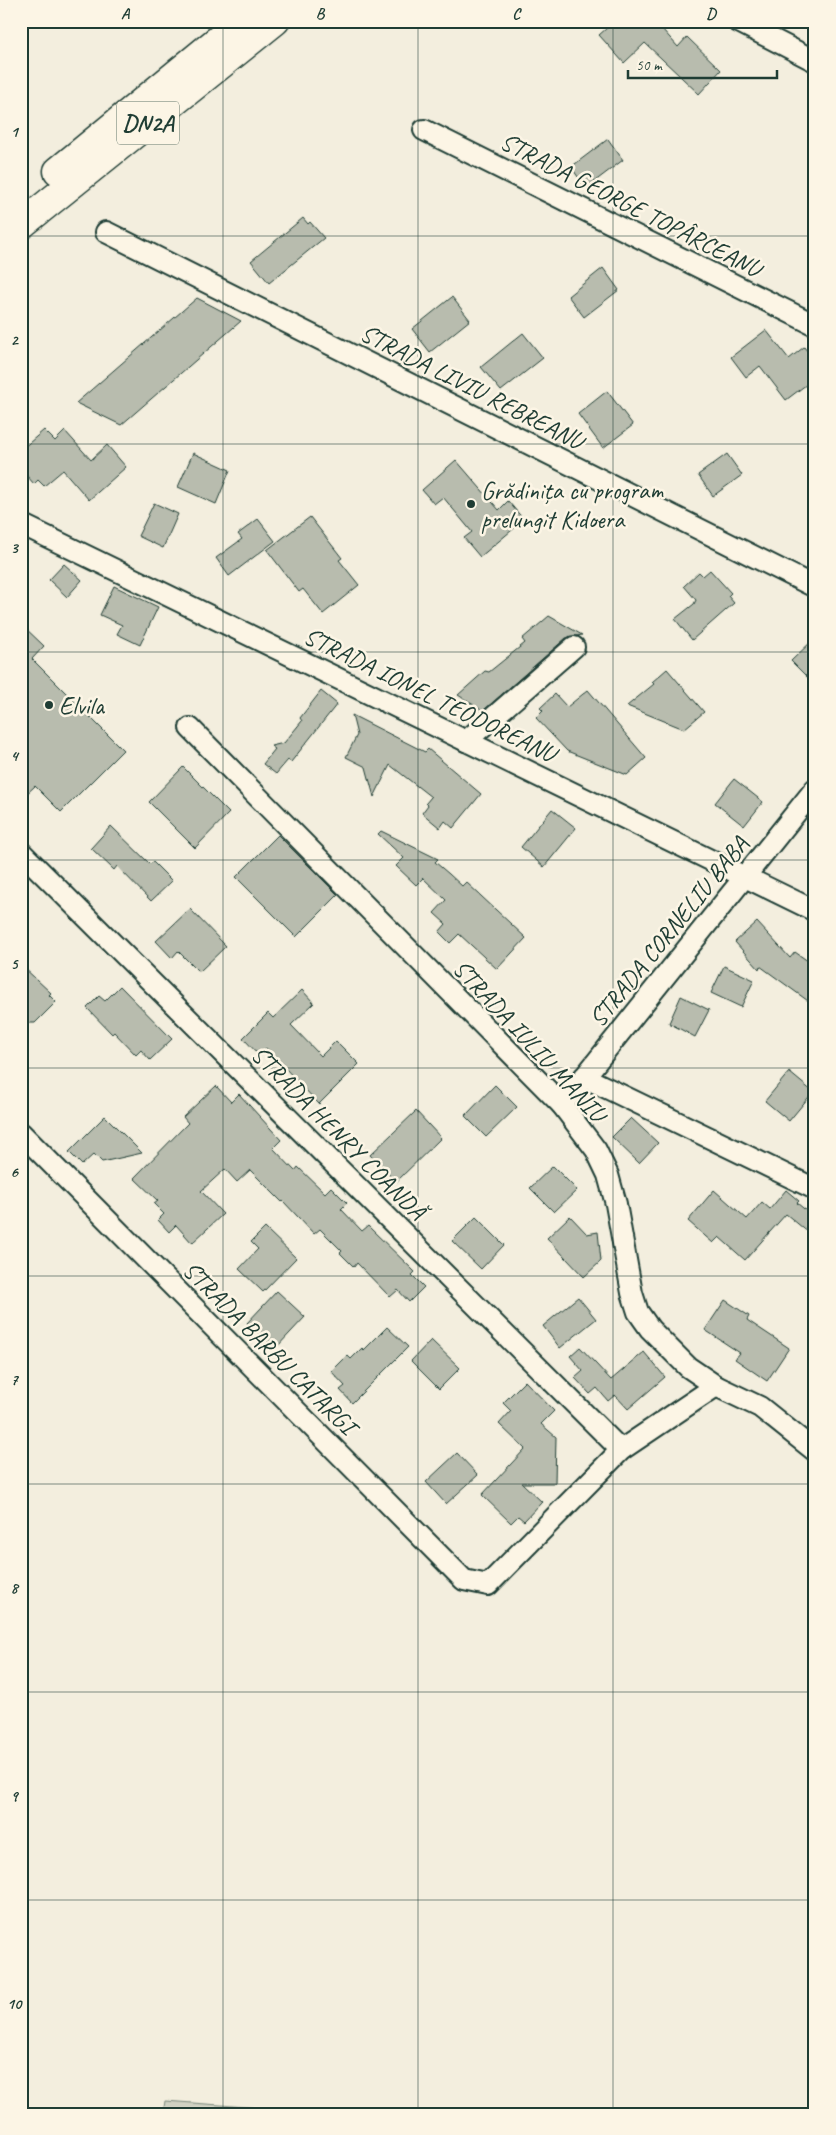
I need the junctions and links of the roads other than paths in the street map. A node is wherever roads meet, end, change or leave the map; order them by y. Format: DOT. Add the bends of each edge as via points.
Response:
graph roads {
  1 [pos="241,21"];
  2 [pos="275,21"];
  3 [pos="737,21"];
  4 [pos="815,61"];
  5 [pos="424,130"];
  6 [pos="21,201"];
  7 [pos="21,225"];
  8 [pos="106,232"];
  9 [pos="815,325"];
  10 [pos="21,524"];
  11 [pos="815,587"];
  12 [pos="574,647"];
  13 [pos="190,728"];
  14 [pos="466,740"];
  15 [pos="815,789"];
  16 [pos="21,852"];
  17 [pos="745,876"];
  18 [pos="815,911"];
  19 [pos="584,1077"];
  20 [pos="562,1105"];
  21 [pos="21,1133"];
  22 [pos="815,1189"];
  23 [pos="716,1386"];
  24 [pos="620,1450"];
  25 [pos="815,1451"];
  1 -- 6 [label="main road, DN2A"];
  2 -- 7 [label="main road, DN2A"];
  3 -- 4 [label="street"];
  5 -- 9 [label="street, STRADA GEORGE TOPÂRCEANU"];
  8 -- 11 [label="street, STRADA LIVIU REBREANU"];
  10 -- 14 [label="street, STRADA IONEL TEODOREANU"];
  12 -- 14 [label="street"];
  13 -- 20 [label="street, STRADA IULIU MANIU"];
  14 -- 17 [label="street, STRADA IONEL TEODOREANU"];
  15 -- 17 [label="street, STRADA CORNELIU BABA"];
  16 -- 24 [label="street, STRADA HENRY COANDĂ"];
  17 -- 18 [label="street, STRADA IONEL TEODOREANU"];
  17 -- 19 [label="street, STRADA CORNELIU BABA"];
  19 -- 20 [label="street, STRADA CORNELIU BABA"];
  19 -- 22 [label="street"];
  20 -- 23 [label="street, STRADA IULIU MANIU" via="596,1150 608,1175 638,1312 688,1367"];
  21 -- 24 [label="street, STRADA BARBU CATARGI" via="464,1580 488,1585"];
  23 -- 24 [label="street"];
  23 -- 25 [label="street, STRADA IULIU MANIU" via="760,1407"];
}
